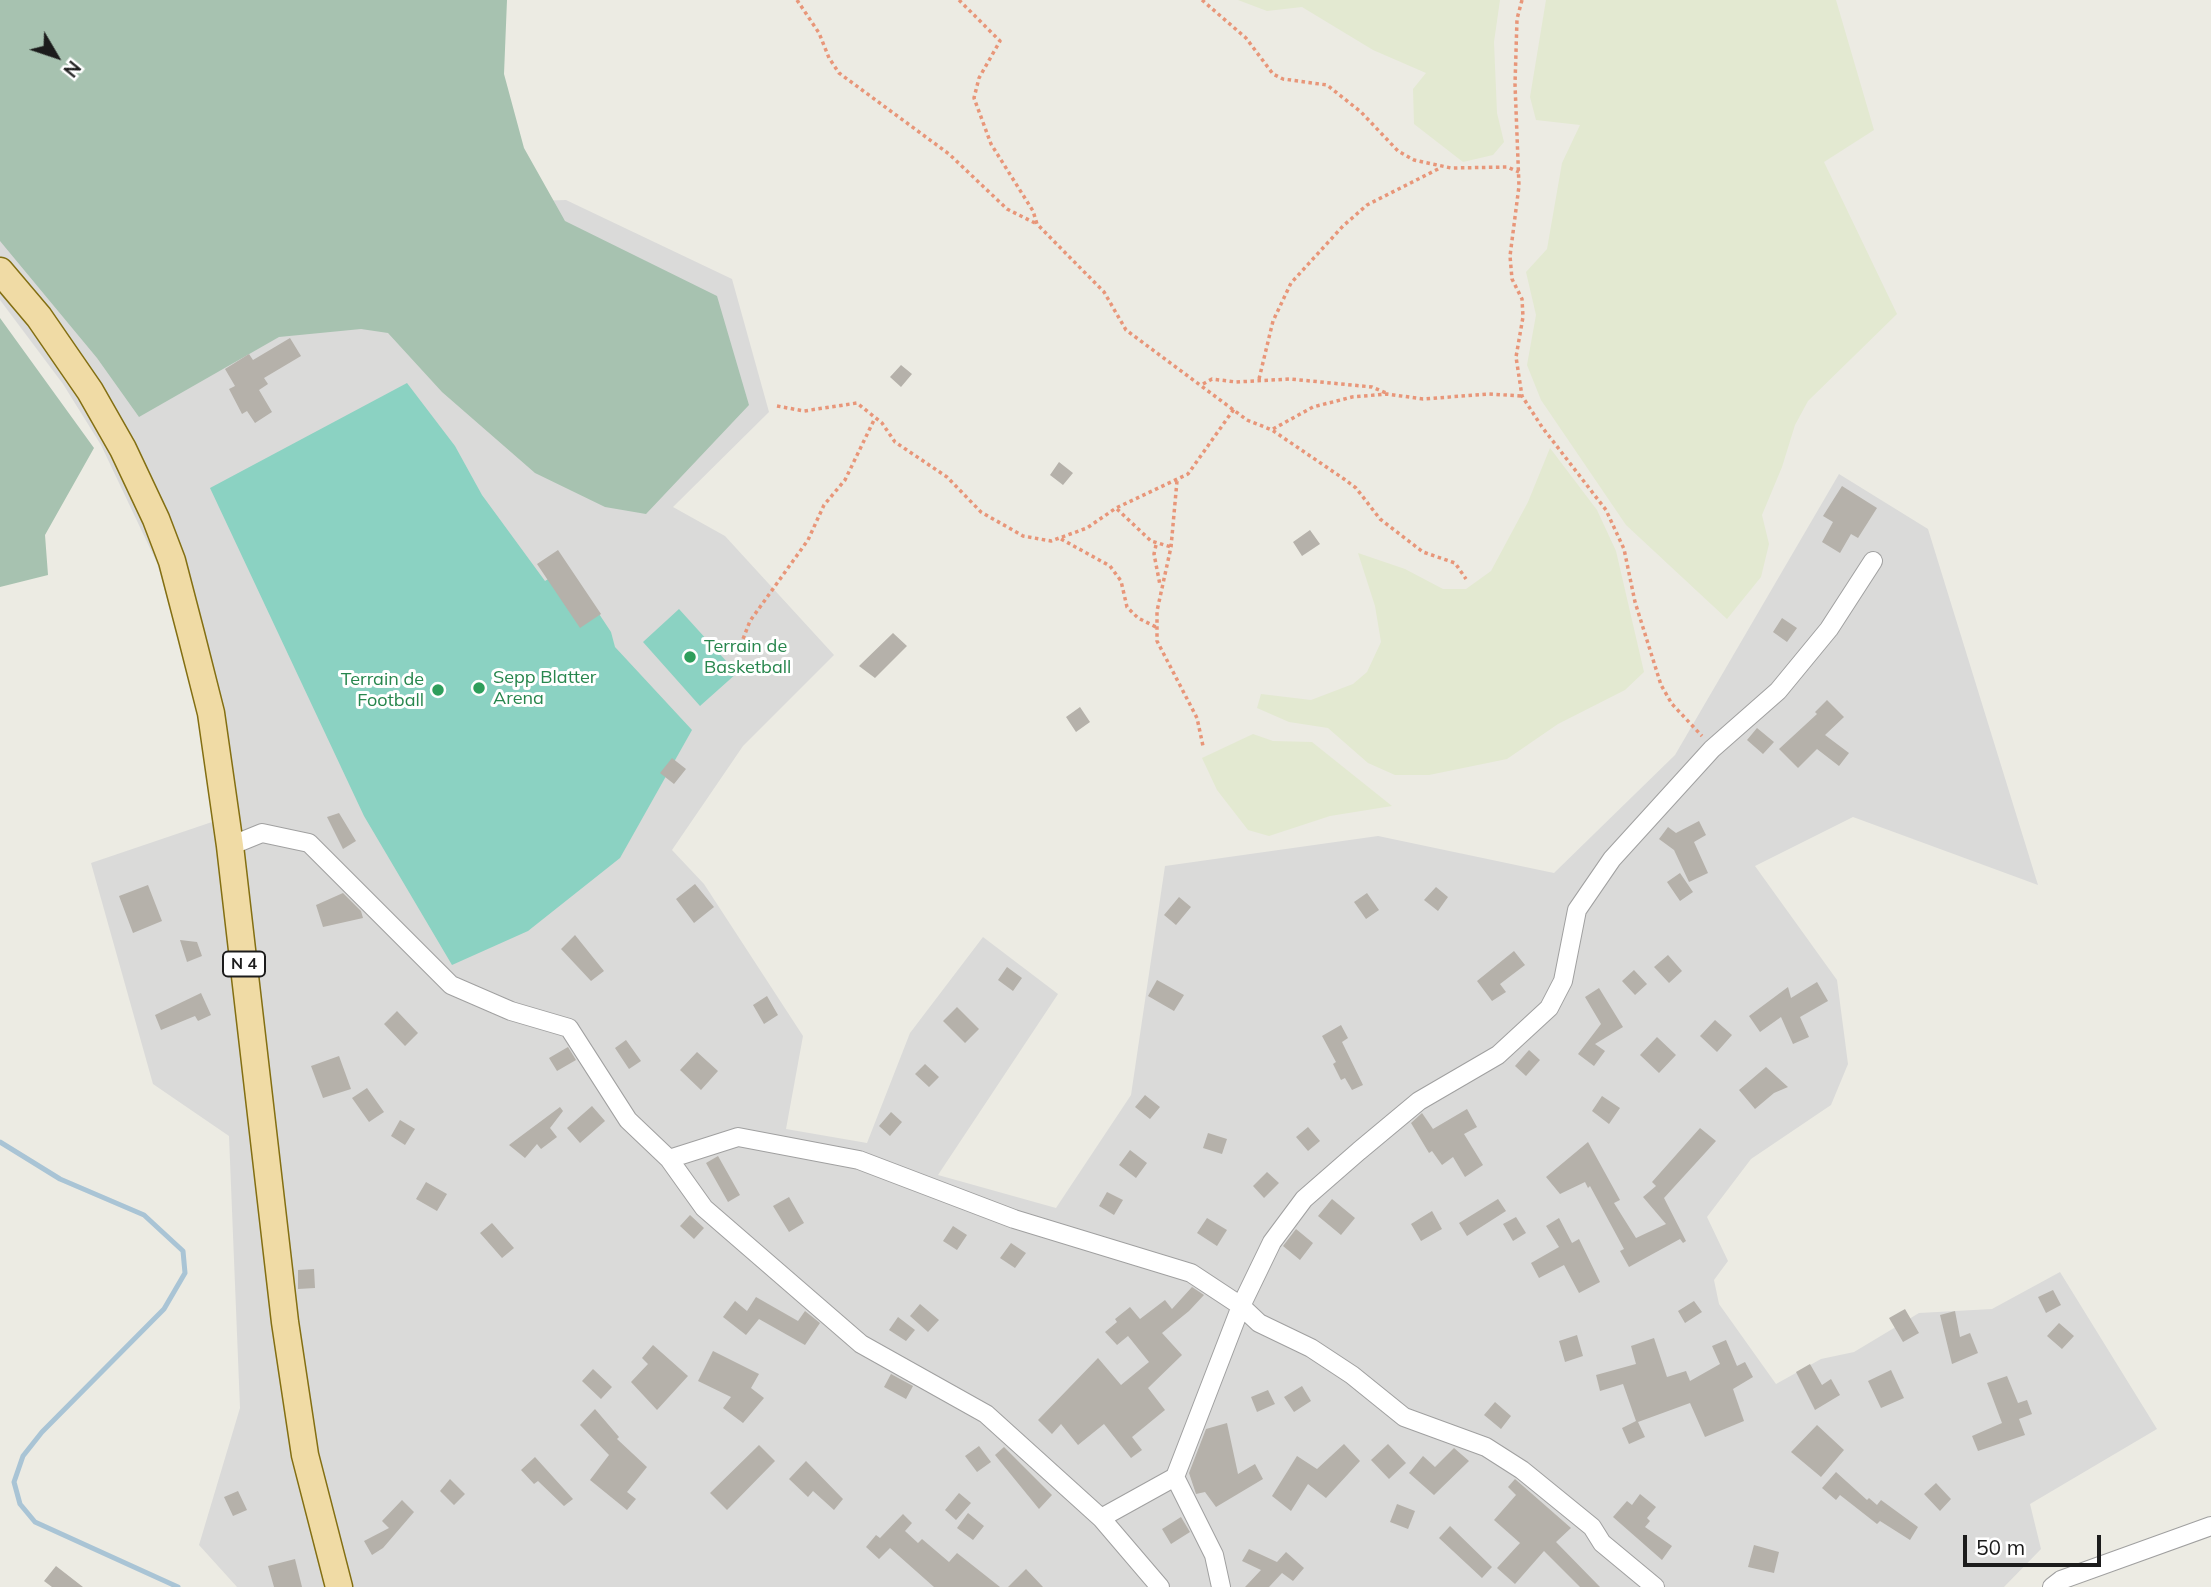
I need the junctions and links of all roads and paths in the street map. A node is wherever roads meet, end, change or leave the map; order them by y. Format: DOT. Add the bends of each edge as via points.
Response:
graph roads {
  1 [pos="797,0"];
  2 [pos="959,0"];
  3 [pos="1202,0"];
  4 [pos="1521,0"];
  5 [pos="1442,167"];
  6 [pos="1519,172"];
  7 [pos="1037,224"];
  8 [pos="0,271"];
  9 [pos="1259,379"];
  10 [pos="1203,384"];
  11 [pos="1387,394"];
  12 [pos="1522,396"];
  13 [pos="778,406"];
  14 [pos="1234,409"];
  15 [pos="875,418"];
  16 [pos="1272,430"];
  17 [pos="1177,481"];
  18 [pos="1116,508"];
  19 [pos="1061,539"];
  20 [pos="1157,544"];
  21 [pos="1171,547"];
  22 [pos="1873,561"];
  23 [pos="1466,579"];
  24 [pos="1160,587"];
  25 [pos="1156,627"];
  26 [pos="738,652"];
  27 [pos="1203,746"];
  28 [pos="1714,748"];
  29 [pos="230,846"];
  30 [pos="669,1159"];
  31 [pos="1241,1306"];
  32 [pos="1175,1477"];
  33 [pos="1101,1518"];
  34 [pos="2211,1526"];
  35 [pos="339,1587"];
  36 [pos="1160,1587"];
  37 [pos="1220,1587"];
  38 [pos="1655,1587"];
  39 [pos="2052,1587"];
  1 -- 7 [label="path" via="839,72 966,167 1007,209"];
  2 -- 7 [label="path" via="1000,41 979,78 974,98 991,144"];
  3 -- 5 [label="path" via="1246,38 1273,74 1327,85 1398,151"];
  4 -- 6 [label="path" via="1515,84"];
  5 -- 6 [label="path" via="1507,167"];
  5 -- 9 [label="path" via="1367,205 1291,282 1273,321"];
  6 -- 12 [label="path" via="1510,257 1512,279 1522,299 1516,357"];
  7 -- 10 [label="path" via="1104,292 1126,330"];
  8 -- 29 [label="main road, N 4" via="39,317 90,391 124,449 156,519 172,561 211,713"];
  9 -- 10 [label="path" via="1212,379"];
  9 -- 11 [label="path" via="1372,387"];
  10 -- 14 [label="path"];
  11 -- 12 [label="path" via="1423,399"];
  11 -- 16 [label="path" via="1313,407"];
  12 -- 28 [label="path" via="1606,510 1624,549 1661,685 1672,704"];
  13 -- 15 [label="path" via="804,411 857,403"];
  14 -- 16 [label="path"];
  14 -- 17 [label="path" via="1194,468"];
  15 -- 19 [label="path" via="895,442 947,477 981,512 1023,536"];
  15 -- 26 [label="path" via="845,480 750,621"];
  16 -- 23 [label="path" via="1356,488 1380,519 1406,541 1455,563"];
  17 -- 18 [label="path"];
  17 -- 21 [label="path"];
  18 -- 19 [label="path"];
  18 -- 20 [label="path"];
  19 -- 25 [label="path" via="1110,566 1121,581 1127,607"];
  20 -- 21 [label="path"];
  20 -- 24 [label="path" via="1154,554"];
  21 -- 24 [label="path"];
  22 -- 28 [label="street" via="1829,629 1778,691"];
  24 -- 25 [label="path"];
  25 -- 27 [label="path" via="1157,641 1197,718"];
  28 -- 31 [label="street" via="1612,859 1577,910 1563,981 1549,1008 1498,1055 1419,1101 1304,1199 1272,1242"];
  29 -- 30 [label="street" via="262,833 309,843 451,985 511,1011 569,1028 628,1120"];
  29 -- 35 [label="main road, N 4" via="305,1455"];
  30 -- 31 [label="street" via="738,1137 859,1160 1014,1219 1191,1273"];
  30 -- 33 [label="street" via="705,1208 861,1344 986,1413"];
  31 -- 32 [label="street"];
  31 -- 38 [label="street" via="1259,1323 1311,1348 1352,1375 1404,1417 1486,1447 1522,1470"];
  32 -- 33 [label="street"];
  32 -- 37 [label="street" via="1214,1555"];
  33 -- 36 [label="street"];
  34 -- 39 [label="street"];
}
